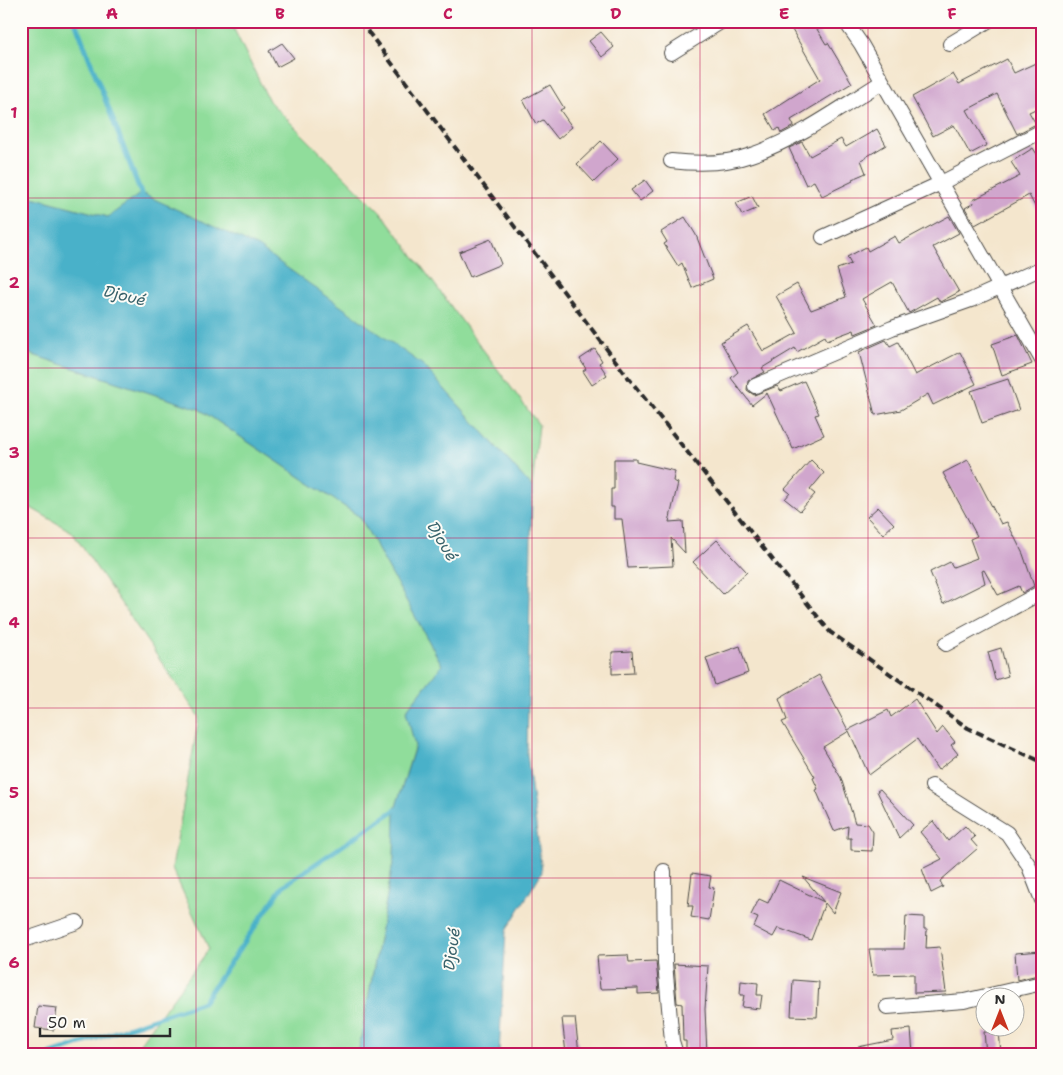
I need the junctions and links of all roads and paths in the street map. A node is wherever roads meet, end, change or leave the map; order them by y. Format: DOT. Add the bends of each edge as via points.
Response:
graph roads {
  1 [pos="722,21"];
  2 [pos="845,21"];
  3 [pos="988,21"];
  4 [pos="950,44"];
  5 [pos="671,53"];
  6 [pos="882,82"];
  7 [pos="1042,131"];
  8 [pos="671,162"];
  9 [pos="941,184"];
  10 [pos="823,237"];
  11 [pos="1042,268"];
  12 [pos="1000,286"];
  13 [pos="1042,360"];
  14 [pos="755,386"];
  15 [pos="1042,592"];
  16 [pos="946,644"];
  17 [pos="932,786"];
  18 [pos="664,871"];
  19 [pos="1042,900"];
  20 [pos="77,922"];
  21 [pos="21,941"];
  22 [pos="1042,983"];
  23 [pos="887,1007"];
  24 [pos="676,1054"];
  1 -- 5 [label="street"];
  2 -- 6 [label="street"];
  3 -- 4 [label="street"];
  6 -- 8 [label="street" via="784,141 750,155 694,164"];
  6 -- 9 [label="street"];
  7 -- 9 [label="street"];
  9 -- 10 [label="street"];
  9 -- 12 [label="street"];
  11 -- 12 [label="street"];
  12 -- 13 [label="street"];
  12 -- 14 [label="street"];
  15 -- 16 [label="street"];
  17 -- 19 [label="street" via="1007,833 1028,864"];
  18 -- 24 [label="street" via="665,964"];
  20 -- 21 [label="street"];
  22 -- 23 [label="street" via="964,1001"];
}
